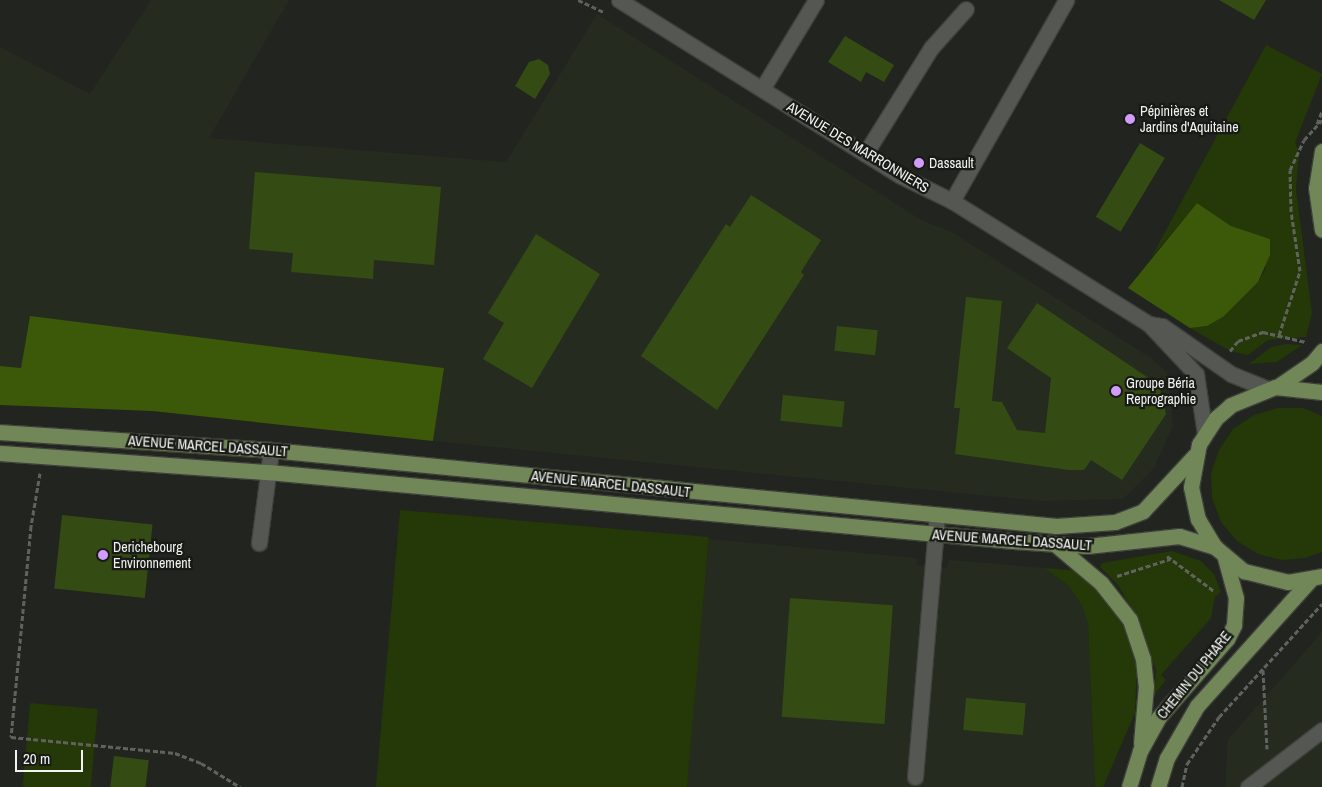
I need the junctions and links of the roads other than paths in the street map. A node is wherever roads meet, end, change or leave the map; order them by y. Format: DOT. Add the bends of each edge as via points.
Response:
graph roads {
  1 [pos="619,0"];
  2 [pos="816,0"];
  3 [pos="1066,0"];
  4 [pos="966,9"];
  5 [pos="762,89"];
  6 [pos="1322,151"];
  7 [pos="866,154"];
  8 [pos="952,201"];
  9 [pos="1322,230"];
  10 [pos="1148,324"];
  11 [pos="1316,346"];
  12 [pos="1272,388"];
  13 [pos="1322,392"];
  14 [pos="0,432"];
  15 [pos="1205,434"];
  16 [pos="271,450"];
  17 [pos="0,453"];
  18 [pos="1195,455"];
  19 [pos="268,472"];
  20 [pos="937,517"];
  21 [pos="936,535"];
  22 [pos="259,543"];
  23 [pos="1056,544"];
  24 [pos="1220,553"];
  25 [pos="1319,577"];
  26 [pos="1322,730"];
  27 [pos="1140,752"];
  28 [pos="915,777"];
  29 [pos="1129,787"];
  30 [pos="1158,787"];
  31 [pos="1248,787"];
  1 -- 5 [label="street, AVENUE DES MARRONNIERS"];
  2 -- 5 [label="street"];
  3 -- 8 [label="street"];
  4 -- 7 [label="street" via="931,48"];
  5 -- 7 [label="street, AVENUE DES MARRONNIERS"];
  6 -- 9 [label="main road" via="1316,188"];
  7 -- 8 [label="street, AVENUE DES MARRONNIERS"];
  8 -- 10 [label="street, AVENUE DES MARRONNIERS"];
  10 -- 12 [label="street, AVENUE DES MARRONNIERS" via="1162,326 1231,374"];
  10 -- 15 [label="street, AVENUE DES MARRONNIERS" via="1196,374"];
  11 -- 12 [label="main road" via="1312,363"];
  12 -- 13 [label="main road"];
  12 -- 15 [label="main road" via="1231,405"];
  14 -- 16 [label="main road, AVENUE MARCEL DASSAULT"];
  15 -- 18 [label="main road"];
  16 -- 19 [label="street"];
  16 -- 20 [label="main road, AVENUE MARCEL DASSAULT"];
  17 -- 19 [label="main road, AVENUE MARCEL DASSAULT"];
  18 -- 20 [label="main road, AVENUE MARCEL DASSAULT" via="1143,511 1115,522 1056,526"];
  18 -- 24 [label="main road, CHEMIN DU PHARE" via="1191,487 1198,519"];
  19 -- 21 [label="main road, AVENUE MARCEL DASSAULT"];
  19 -- 22 [label="street"];
  20 -- 21 [label="street"];
  21 -- 23 [label="main road, AVENUE MARCEL DASSAULT"];
  21 -- 28 [label="street"];
  23 -- 24 [label="main road, AVENUE MARCEL DASSAULT" via="1117,545 1179,536"];
  23 -- 27 [label="main road" via="1101,583 1130,620 1143,659 1146,686"];
  24 -- 25 [label="main road, AVENUE MARCEL DASSAULT" via="1266,579"];
  24 -- 27 [label="main road, CHEMIN DU PHARE" via="1236,598 1234,625 1228,639 1158,718"];
  25 -- 30 [label="main road, CHEMIN DU PHARE" via="1197,706 1167,758"];
  26 -- 31 [label="street"];
  27 -- 29 [label="main road, CHEMIN DU PHARE"];
}
